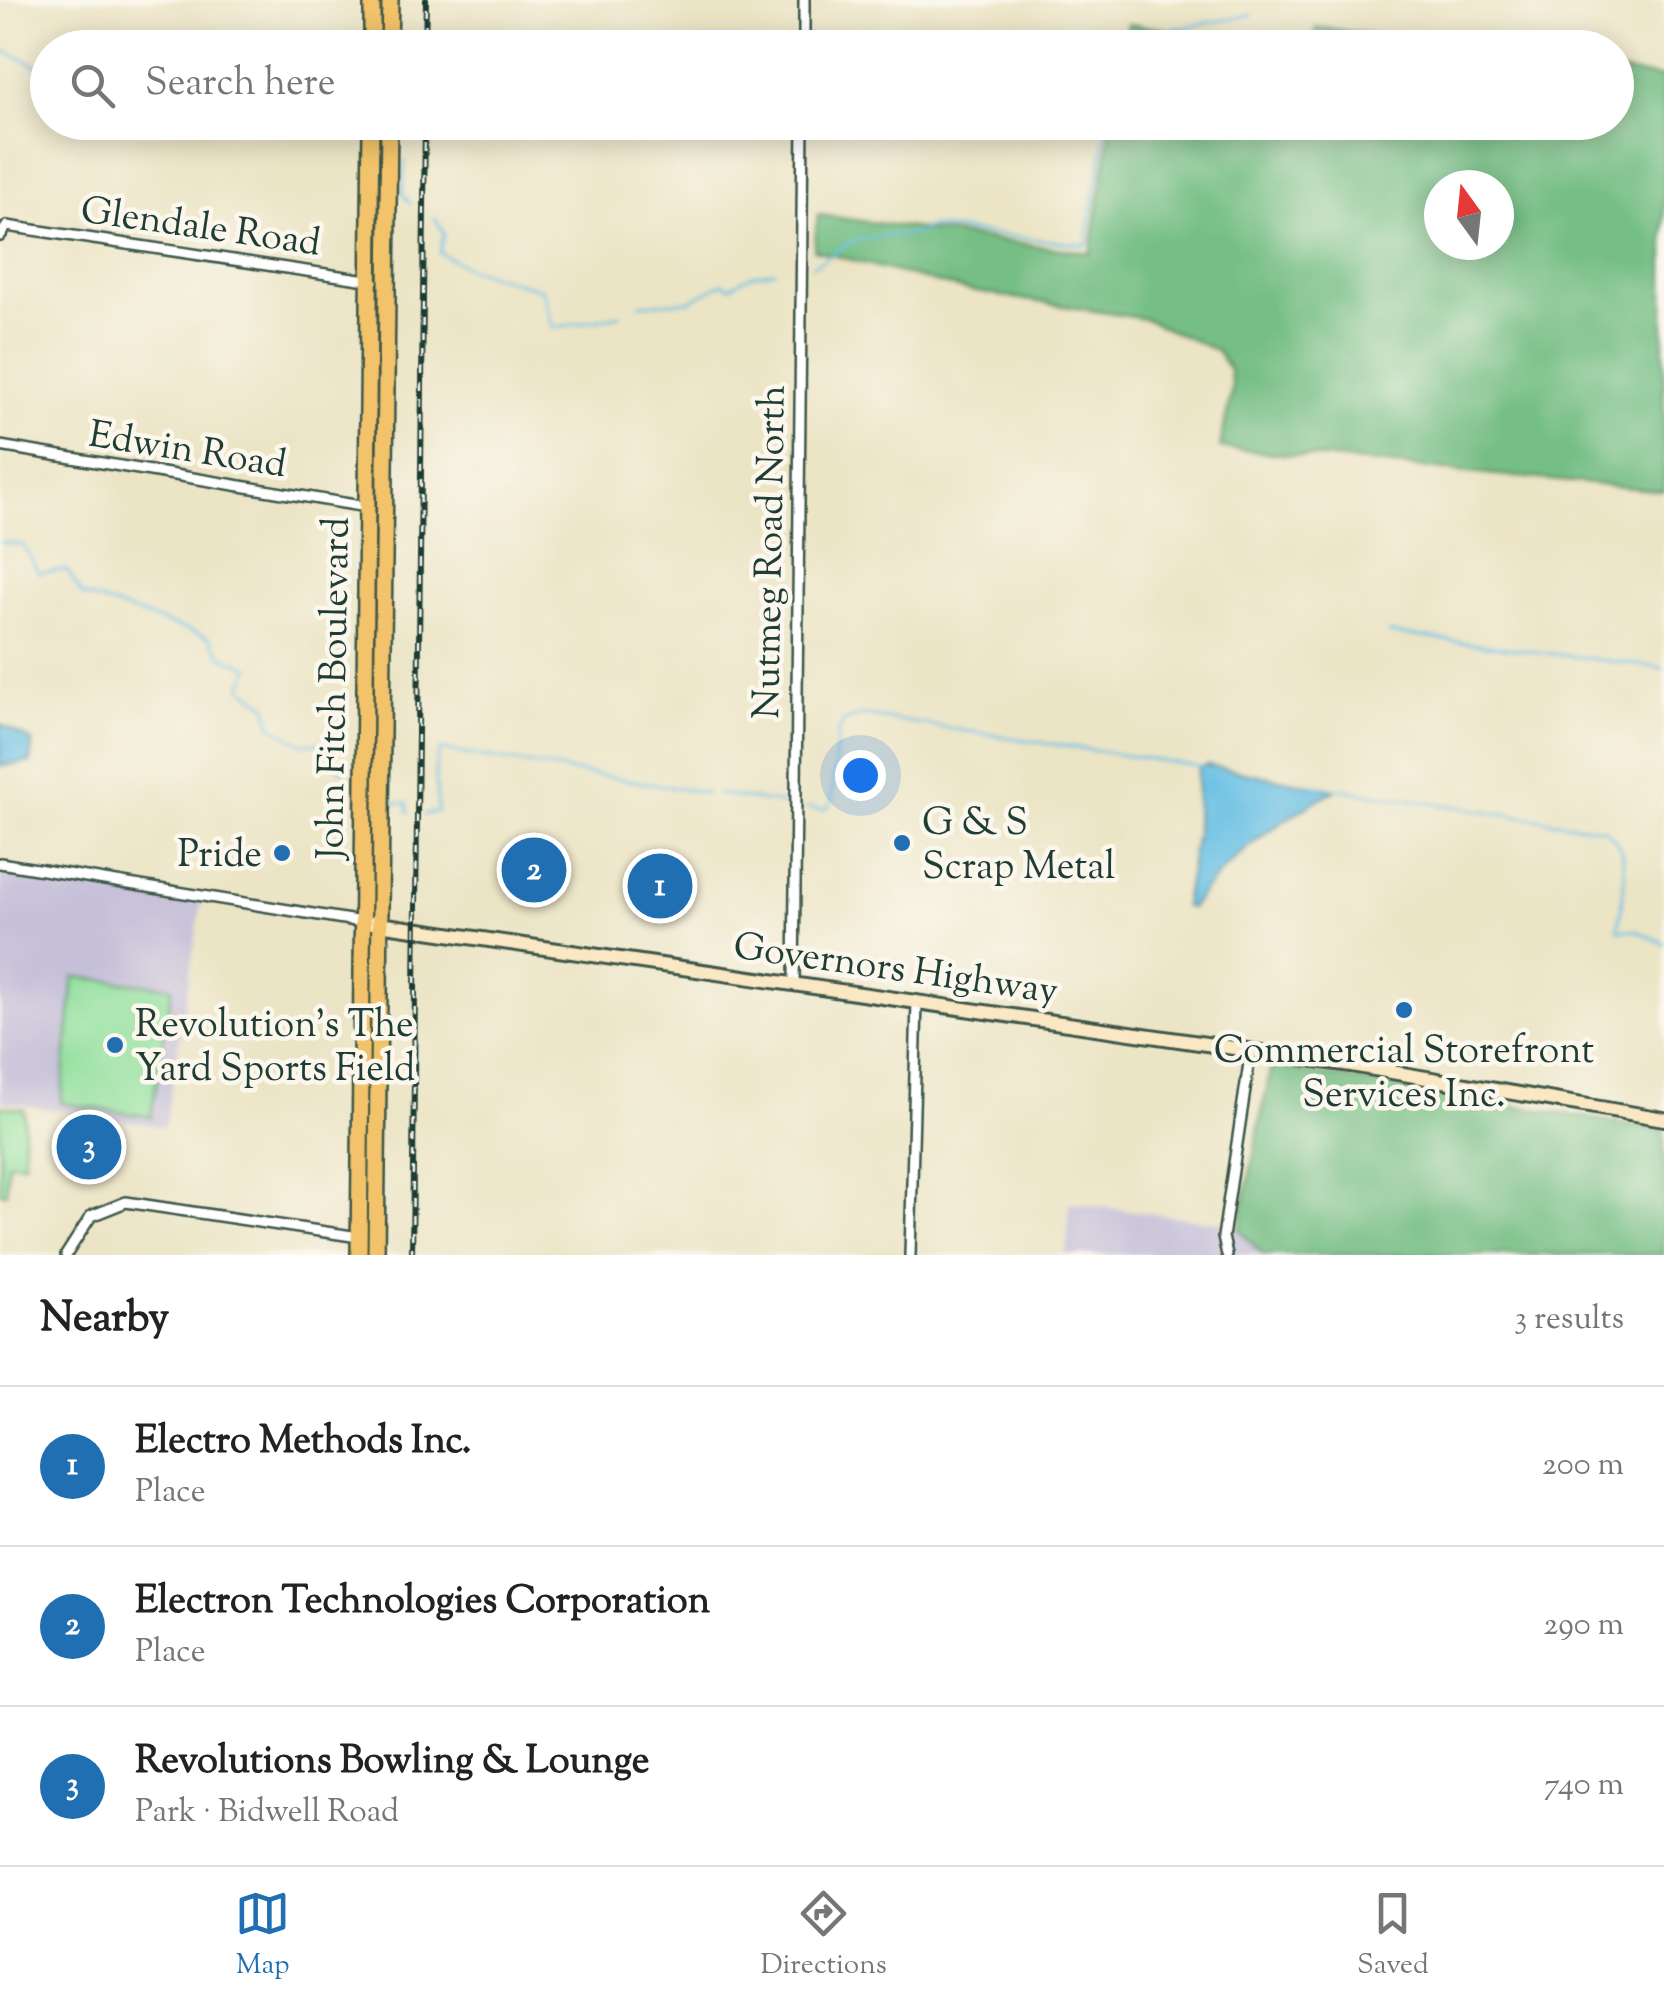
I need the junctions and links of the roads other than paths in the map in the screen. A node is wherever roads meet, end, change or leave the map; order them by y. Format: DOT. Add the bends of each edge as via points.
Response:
graph roads {
  1 [pos="372,0"];
  2 [pos="390,0"];
  3 [pos="804,0"];
  4 [pos="372,30"];
  5 [pos="390,30"];
  6 [pos="804,30"];
  7 [pos="371,140"];
  8 [pos="388,140"];
  9 [pos="803,140"];
  10 [pos="0,236"];
  11 [pos="369,281"];
  12 [pos="387,283"];
  13 [pos="0,446"];
  14 [pos="367,507"];
  15 [pos="0,863"];
  16 [pos="371,923"];
  17 [pos="794,982"];
  18 [pos="917,1002"];
  19 [pos="1251,1050"];
  20 [pos="1664,1119"];
  21 [pos="359,1237"];
  22 [pos="376,1247"];
  23 [pos="66,1255"];
  24 [pos="359,1255"];
  25 [pos="910,1255"];
  26 [pos="1228,1255"];
  1 -- 4 [label="highway"];
  2 -- 5 [label="highway"];
  3 -- 6 [label="street"];
  7 -- 11 [label="highway, John Fitch Boulevard"];
  8 -- 12 [label="highway, John Fitch Boulevard"];
  9 -- 17 [label="street, Nutmeg Road North"];
  10 -- 11 [label="street, Glendale Road" via="8,226"];
  11 -- 12 [label="street, Glendale Road"];
  11 -- 14 [label="highway, John Fitch Boulevard"];
  12 -- 16 [label="highway, John Fitch Boulevard"];
  13 -- 14 [label="street, Edwin Road"];
  14 -- 16 [label="highway, John Fitch Boulevard"];
  15 -- 16 [label="street, Governors Highway"];
  16 -- 17 [label="street, Governors Highway"];
  16 -- 21 [label="highway, John Fitch Boulevard"];
  16 -- 22 [label="highway, John Fitch Boulevard"];
  17 -- 18 [label="street, Governors Highway"];
  18 -- 19 [label="street, Governors Highway"];
  18 -- 25 [label="street"];
  19 -- 20 [label="street, Governors Highway"];
  19 -- 26 [label="street" via="1223,1237"];
  21 -- 22 [label="street"];
  21 -- 23 [label="street" via="126,1202 91,1216"];
  21 -- 24 [label="highway, John Fitch Boulevard"];
}
